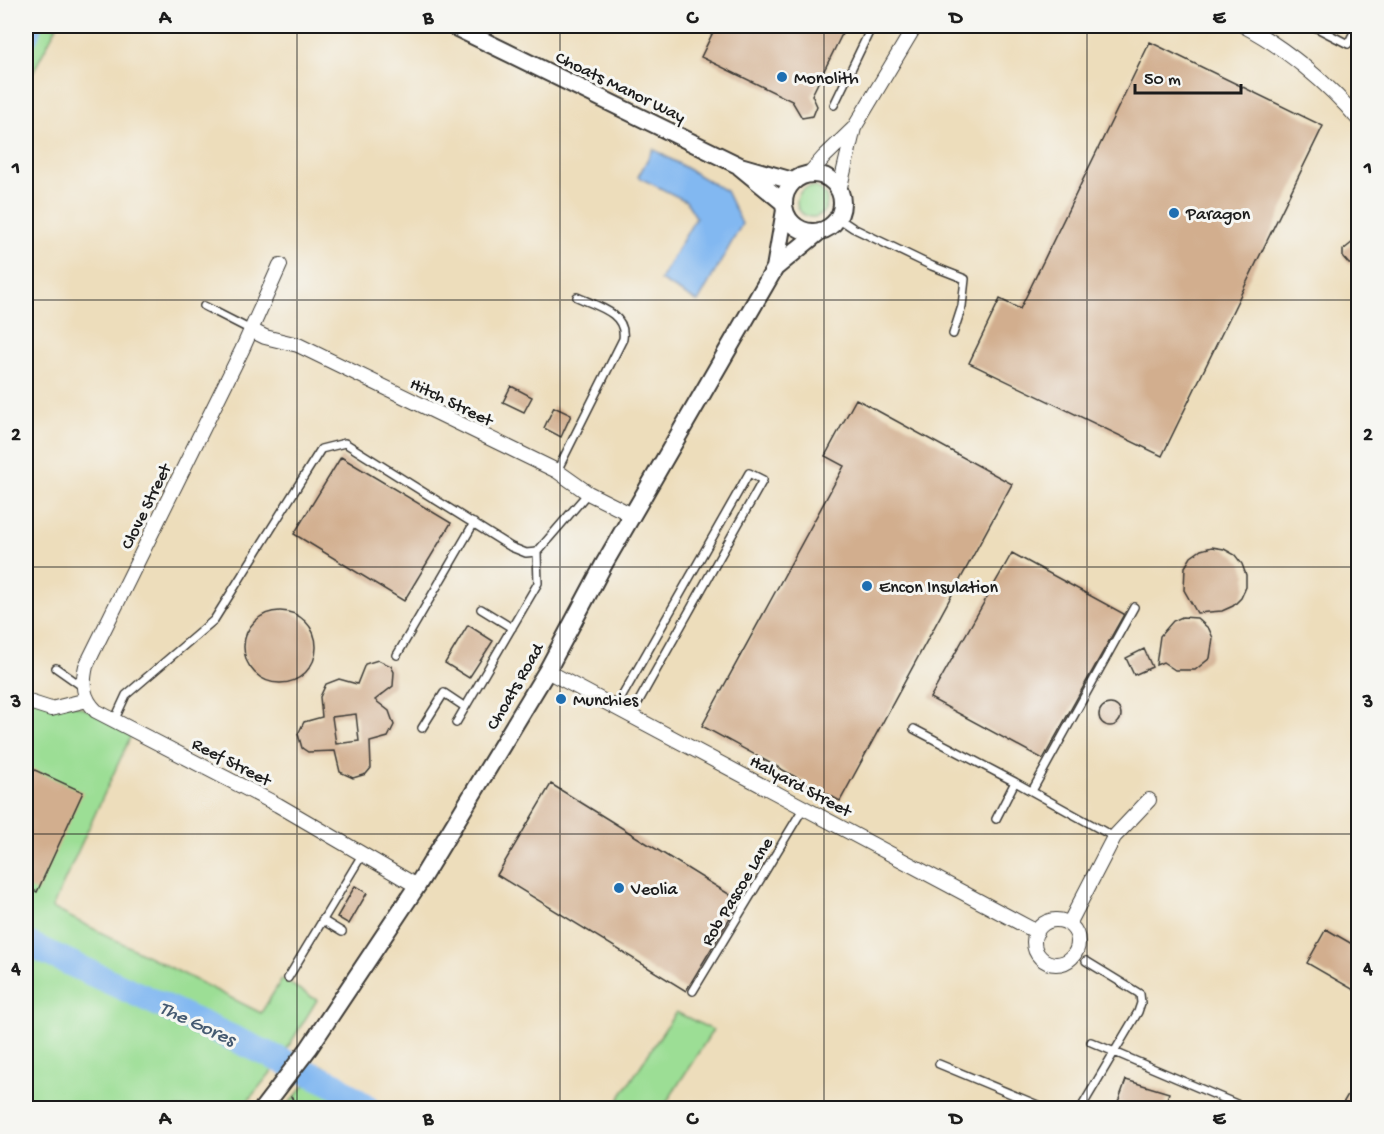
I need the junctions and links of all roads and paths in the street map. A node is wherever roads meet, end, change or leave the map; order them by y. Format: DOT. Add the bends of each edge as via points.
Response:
graph roads {
  1 [pos="453,26"];
  2 [pos="872,26"];
  3 [pos="915,26"];
  4 [pos="1244,26"];
  5 [pos="1313,26"];
  6 [pos="1357,26"];
  7 [pos="1264,30"];
  8 [pos="834,105"];
  9 [pos="1359,119"];
  10 [pos="854,128"];
  11 [pos="740,166"];
  12 [pos="809,174"];
  13 [pos="793,181"];
  14 [pos="839,191"];
  15 [pos="784,207"];
  16 [pos="838,218"];
  17 [pos="820,231"];
  18 [pos="280,265"];
  19 [pos="775,268"];
  20 [pos="578,297"];
  21 [pos="204,306"];
  22 [pos="251,330"];
  23 [pos="952,334"];
  24 [pos="557,471"];
  25 [pos="588,493"];
  26 [pos="632,515"];
  27 [pos="474,523"];
  28 [pos="537,552"];
  29 [pos="1134,607"];
  30 [pos="481,609"];
  31 [pos="512,628"];
  32 [pos="397,655"];
  33 [pos="56,668"];
  34 [pos="547,670"];
  35 [pos="85,693"];
  36 [pos="26,701"];
  37 [pos="465,707"];
  38 [pos="616,707"];
  39 [pos="631,715"];
  40 [pos="114,721"];
  41 [pos="456,723"];
  42 [pos="422,728"];
  43 [pos="914,729"];
  44 [pos="1015,782"];
  45 [pos="1032,791"];
  46 [pos="1149,800"];
  47 [pos="804,807"];
  48 [pos="996,819"];
  49 [pos="1114,837"];
  50 [pos="362,855"];
  51 [pos="417,886"];
  52 [pos="322,920"];
  53 [pos="1069,924"];
  54 [pos="342,932"];
  55 [pos="1037,932"];
  56 [pos="1080,958"];
  57 [pos="288,978"];
  58 [pos="693,991"];
  59 [pos="1091,1042"];
  60 [pos="1115,1052"];
  61 [pos="939,1064"];
  62 [pos="263,1108"];
  63 [pos="1045,1108"];
  64 [pos="1081,1108"];
  65 [pos="1246,1108"];
  1 -- 11 [label="street, Choats Manor Way"];
  2 -- 8 [label="lane"];
  3 -- 10 [label="street"];
  4 -- 7 [label="street"];
  5 -- 6 [label="lane" via="1348,44"];
  7 -- 9 [label="street"];
  10 -- 12 [label="street"];
  10 -- 14 [label="street"];
  11 -- 13 [label="street, Choats Manor Way"];
  11 -- 15 [label="street, Choats Manor Way"];
  12 -- 13 [label="street"];
  12 -- 14 [label="street" via="827,178"];
  13 -- 15 [label="street" via="787,189"];
  14 -- 16 [label="street" via="842,200"];
  15 -- 17 [label="street" via="798,228"];
  15 -- 19 [label="street, Choats Road"];
  16 -- 17 [label="street"];
  16 -- 23 [label="lane" via="965,279 962,306"];
  17 -- 19 [label="street, Choats Road"];
  18 -- 22 [label="street, Clove Street"];
  19 -- 26 [label="street, Choats Road"];
  20 -- 24 [label="lane" via="615,315 624,331"];
  21 -- 22 [label="lane"];
  22 -- 24 [label="street, Hitch Street" via="265,338 298,345"];
  22 -- 35 [label="street, Clove Street" via="86,666"];
  24 -- 25 [label="street, Hitch Street"];
  25 -- 26 [label="street, Hitch Street"];
  25 -- 28 [label="lane"];
  26 -- 34 [label="street, Choats Road"];
  27 -- 28 [label="lane" via="511,547 526,553"];
  27 -- 32 [label="lane"];
  27 -- 40 [label="lane" via="345,442 321,449 214,620 126,695"];
  28 -- 31 [label="lane" via="538,583"];
  29 -- 45 [label="lane"];
  30 -- 31 [label="lane"];
  31 -- 37 [label="lane"];
  33 -- 35 [label="lane"];
  34 -- 38 [label="street, Halyard Street"];
  34 -- 51 [label="street, Choats Road"];
  35 -- 36 [label="street" via="51,709"];
  35 -- 40 [label="street, Reef Street" via="96,711"];
  37 -- 41 [label="lane"];
  37 -- 42 [label="lane" via="444,693"];
  38 -- 39 [label="street, Halyard Street"];
  38 -- 39 [label="lane" via="749,473 763,480"];
  39 -- 47 [label="street, Halyard Street"];
  40 -- 50 [label="street, Reef Street" via="278,805"];
  43 -- 44 [label="lane"];
  44 -- 45 [label="lane"];
  44 -- 48 [label="lane"];
  45 -- 49 [label="lane"];
  46 -- 49 [label="street"];
  47 -- 55 [label="street, Halyard Street"];
  47 -- 58 [label="lane, Rob Pascoe Lane"];
  49 -- 53 [label="street"];
  50 -- 51 [label="street, Reef Street"];
  50 -- 52 [label="lane"];
  51 -- 62 [label="street, Choats Road" via="309,1048"];
  52 -- 54 [label="lane"];
  52 -- 57 [label="lane"];
  53 -- 55 [label="street" via="1047,922"];
  53 -- 56 [label="street" via="1078,942"];
  55 -- 56 [label="street" via="1036,951 1045,961 1064,963"];
  56 -- 60 [label="lane" via="1140,994 1138,1012"];
  59 -- 60 [label="lane"];
  60 -- 64 [label="lane"];
  60 -- 65 [label="lane"];
  61 -- 63 [label="lane"];
}
